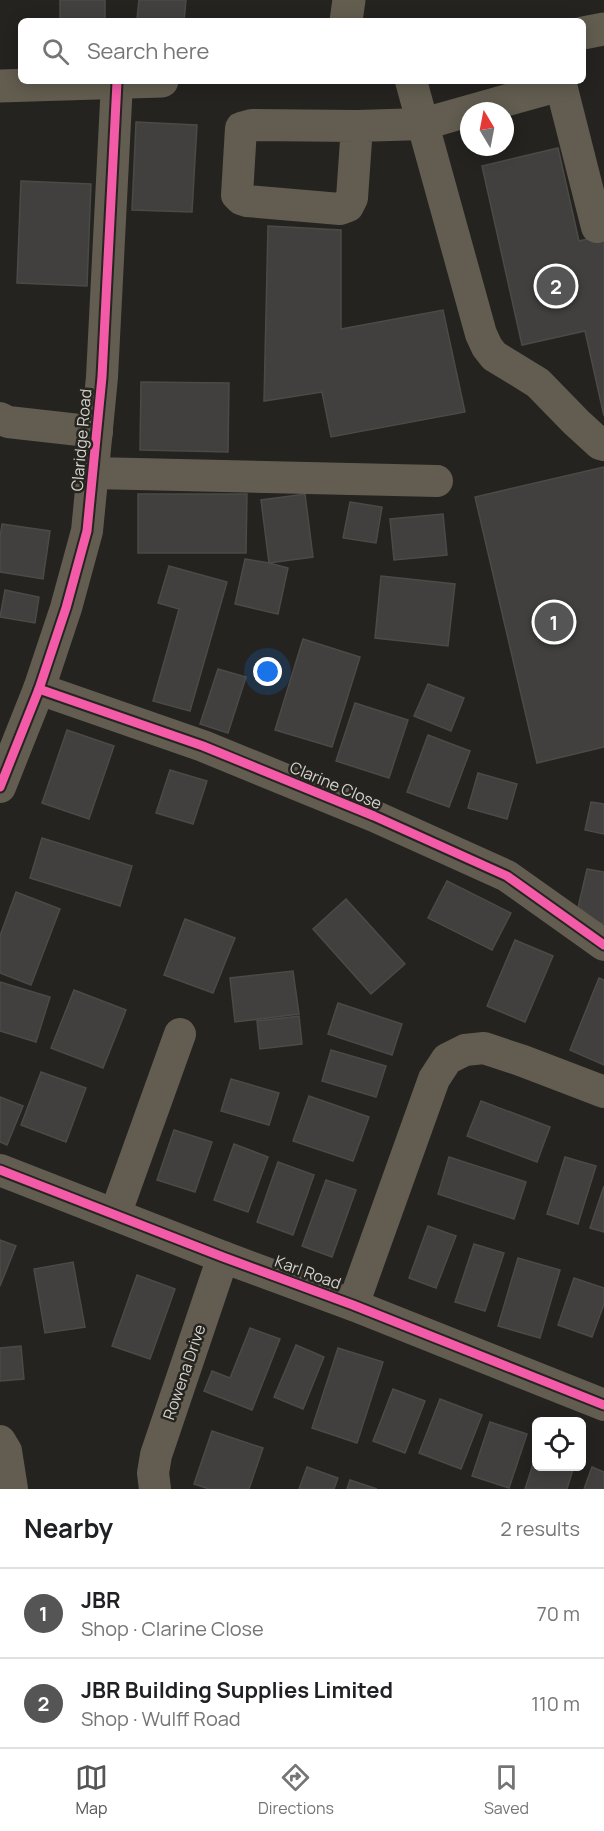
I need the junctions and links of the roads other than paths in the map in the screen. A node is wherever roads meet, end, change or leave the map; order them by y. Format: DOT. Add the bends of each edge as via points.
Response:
graph roads {
  1 [pos="349,0"];
  2 [pos="346,18"];
  3 [pos="604,29"];
  4 [pos="586,32"];
  5 [pos="58,84"];
  6 [pos="117,84"];
  7 [pos="412,84"];
  8 [pos="557,84"];
  9 [pos="560,84"];
  10 [pos="0,86"];
  11 [pos="423,124"];
  12 [pos="357,126"];
  13 [pos="597,227"];
  14 [pos="0,418"];
  15 [pos="97,432"];
  16 [pos="604,445"];
  17 [pos="93,472"];
  18 [pos="437,481"];
  19 [pos="39,689"];
  20 [pos="0,787"];
  21 [pos="604,945"];
  22 [pos="180,1034"];
  23 [pos="604,1092"];
  24 [pos="0,1170"];
  25 [pos="115,1215"];
  26 [pos="223,1257"];
  27 [pos="353,1305"];
  28 [pos="604,1405"];
  29 [pos="0,1442"];
  30 [pos="12,1489"];
  31 [pos="155,1489"];
  1 -- 2 [label="main road"];
  3 -- 4 [label="main road"];
  5 -- 10 [label="main road"];
  6 -- 15 [label="street, Claridge Road"];
  7 -- 11 [label="street"];
  8 -- 11 [label="street"];
  9 -- 13 [label="street"];
  11 -- 12 [label="street"];
  11 -- 16 [label="street" via="487,347 494,356 538,383"];
  14 -- 15 [label="street"];
  15 -- 17 [label="street, Claridge Road"];
  17 -- 18 [label="street"];
  17 -- 19 [label="street, Claridge Road" via="87,531"];
  19 -- 20 [label="street, Claridge Road"];
  19 -- 21 [label="street, Clarine Close" via="203,746 507,876"];
  22 -- 25 [label="street"];
  23 -- 27 [label="street" via="484,1048 465,1050 447,1059 434,1079"];
  24 -- 25 [label="street, Karl Road"];
  25 -- 26 [label="street, Karl Road"];
  26 -- 27 [label="street, Karl Road"];
  26 -- 31 [label="street, Rowena Drive" via="156,1455"];
  27 -- 28 [label="street, Karl Road"];
  29 -- 30 [label="street" via="6,1451"];
}
